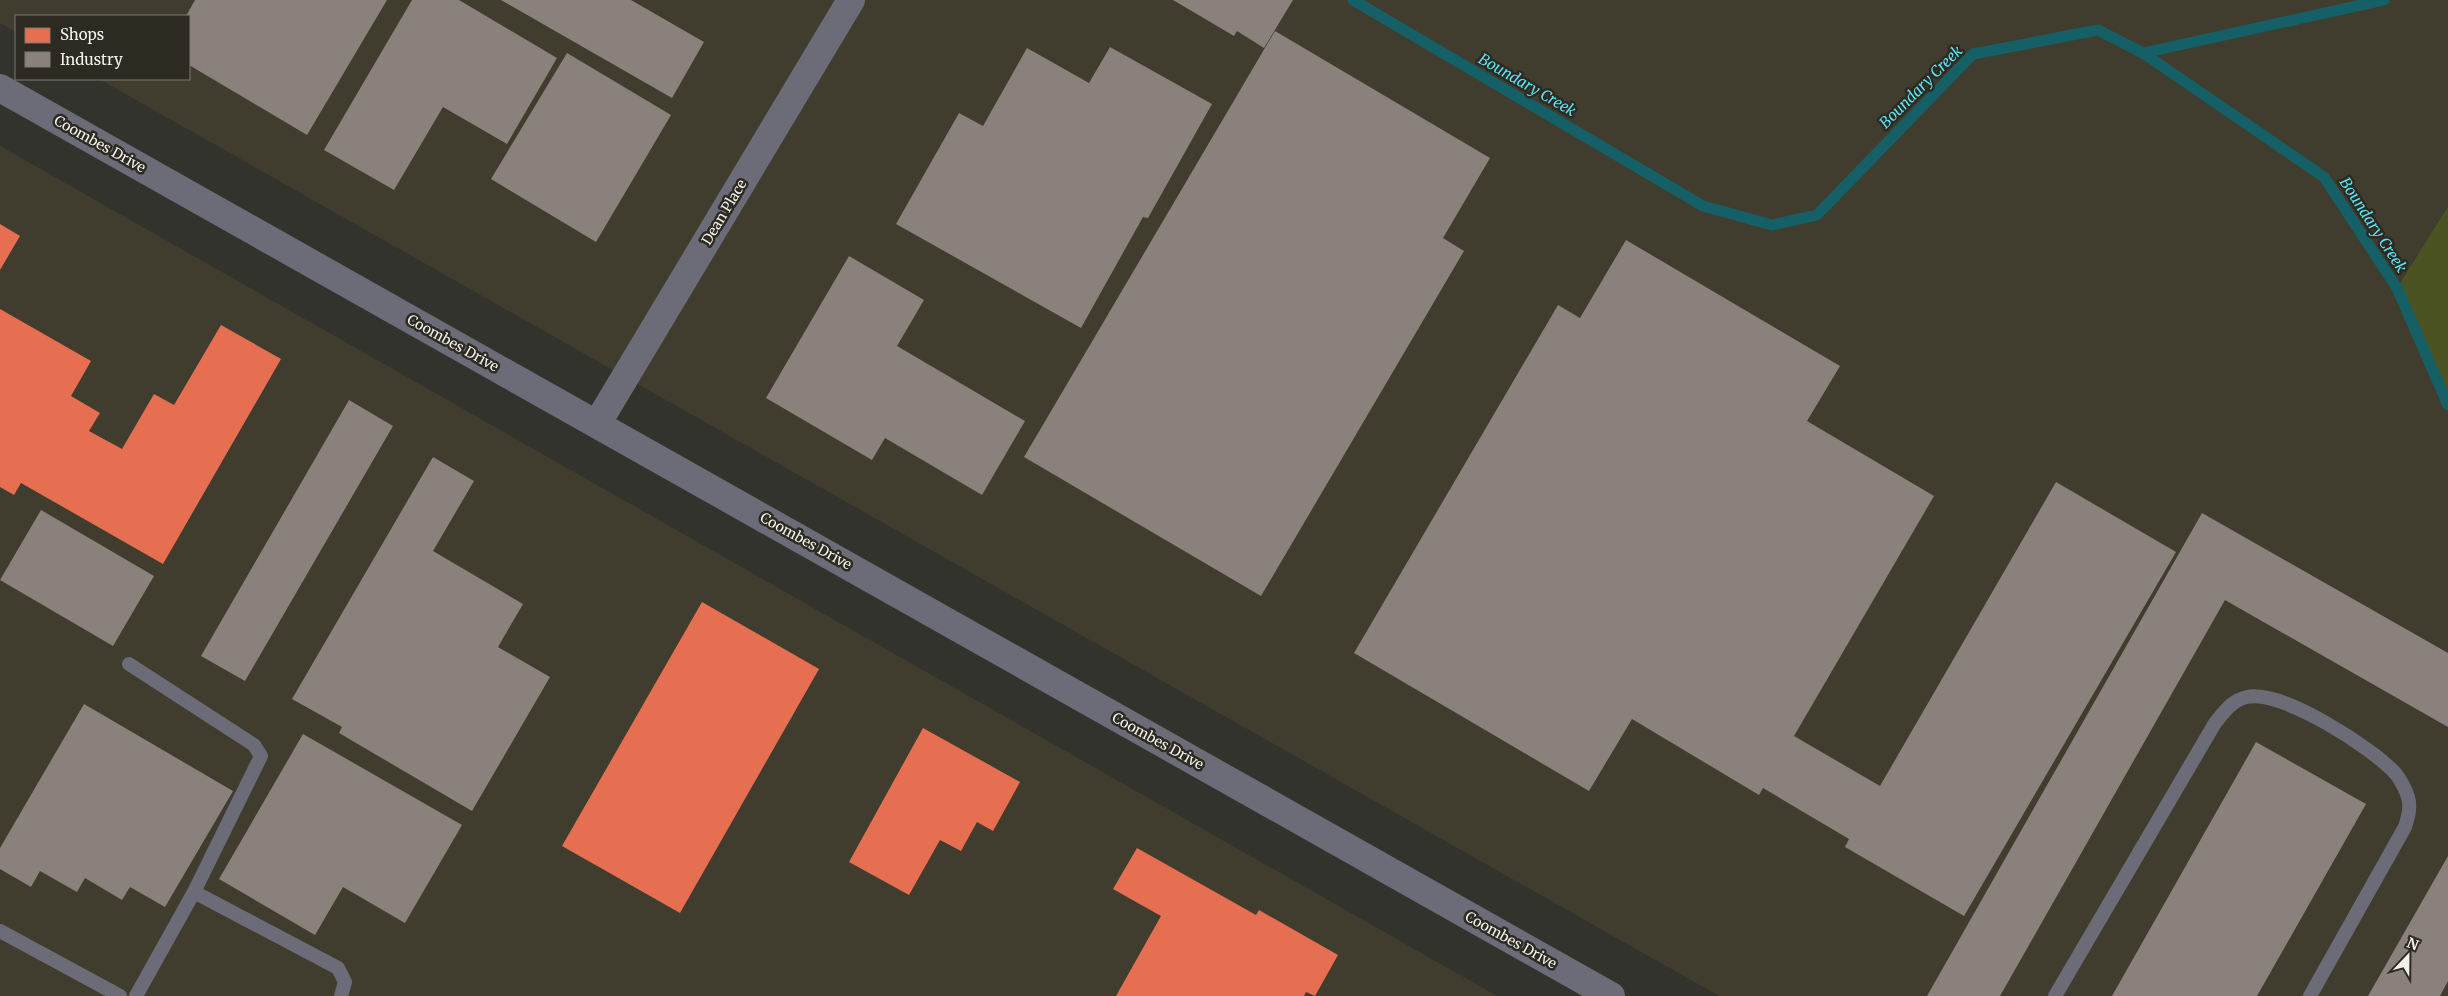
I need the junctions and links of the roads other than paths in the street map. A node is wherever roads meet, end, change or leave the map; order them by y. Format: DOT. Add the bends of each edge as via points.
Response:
graph roads {
  1 [pos="851,0"];
  2 [pos="0,88"];
  3 [pos="597,424"];
  4 [pos="129,664"];
  5 [pos="194,892"];
  6 [pos="0,931"];
  7 [pos="120,996"];
  8 [pos="136,996"];
  9 [pos="341,996"];
  10 [pos="1611,996"];
  11 [pos="2055,996"];
  12 [pos="2310,996"];
  1 -- 3 [label="street, Dean Place"];
  2 -- 3 [label="street, Coombes Drive"];
  3 -- 10 [label="street, Coombes Drive"];
  4 -- 5 [label="lane" via="254,745 261,756"];
  5 -- 8 [label="lane"];
  5 -- 9 [label="lane" via="338,968 345,982"];
  6 -- 7 [label="lane"];
  11 -- 12 [label="lane" via="2215,723 2229,706 2247,697 2269,697 2298,708 2375,755 2397,775 2408,797 2410,810 2405,827"];
}
